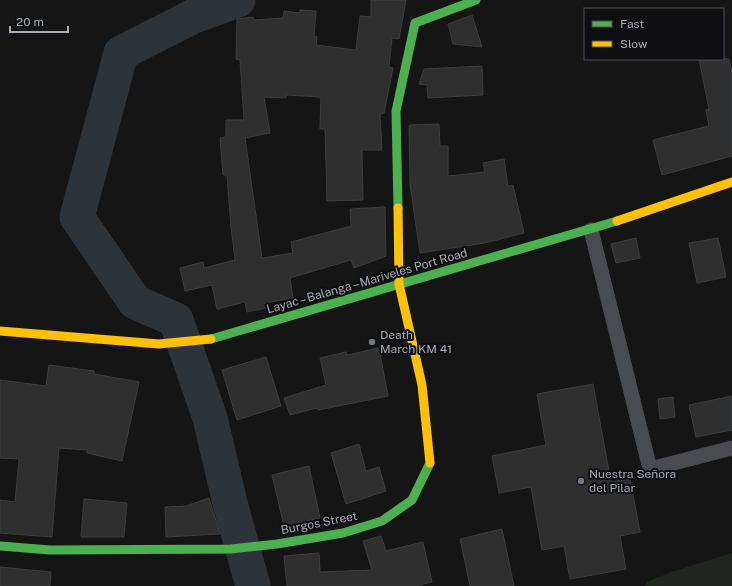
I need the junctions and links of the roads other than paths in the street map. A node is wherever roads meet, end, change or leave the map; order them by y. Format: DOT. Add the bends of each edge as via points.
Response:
graph roads {
  1 [pos="476,0"];
  2 [pos="732,182"];
  3 [pos="591,230"];
  4 [pos="399,284"];
  5 [pos="0,331"];
  6 [pos="732,448"];
  7 [pos="0,546"];
  1 -- 4 [label="street, Burgos Street" via="415,23 396,111"];
  2 -- 3 [label="street, Layac – Balanga – Mariveles Port Road"];
  3 -- 4 [label="street, Layac – Balanga – Mariveles Port Road"];
  3 -- 6 [label="street" via="650,470"];
  4 -- 5 [label="street, Layac – Balanga – Mariveles Port Road" via="206,340 159,344"];
  4 -- 7 [label="street, Burgos Street" via="422,385 430,465 412,500 382,521 343,533 231,549 50,550"];
}
